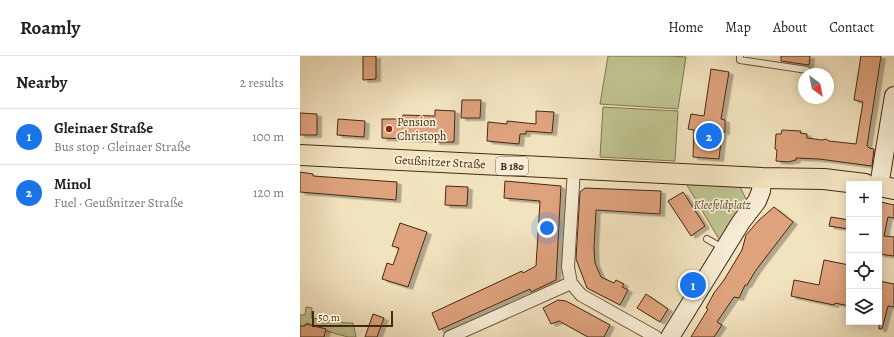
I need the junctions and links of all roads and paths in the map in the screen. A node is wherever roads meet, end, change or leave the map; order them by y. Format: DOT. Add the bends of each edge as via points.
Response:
graph roads {
  1 [pos="740,56"];
  2 [pos="798,69"];
  3 [pos="894,96"];
  4 [pos="300,155"];
  5 [pos="574,169"];
  6 [pos="762,178"];
  7 [pos="880,181"];
  8 [pos="846,182"];
  9 [pos="882,187"];
  10 [pos="894,189"];
  11 [pos="707,239"];
  12 [pos="724,249"];
  13 [pos="570,283"];
  14 [pos="450,337"];
  15 [pos="656,337"];
  16 [pos="670,337"];
  1 -- 2 [label="lane" via="740,60"];
  3 -- 7 [label="street"];
  4 -- 5 [label="main road, Geußnitzer Straße / B 180"];
  5 -- 6 [label="main road, Geußnitzer Straße / B 180"];
  5 -- 13 [label="street" via="568,267"];
  6 -- 8 [label="main road, B 180"];
  6 -- 12 [label="street" via="760,196"];
  9 -- 10 [label="main road"];
  11 -- 12 [label="lane"];
  12 -- 16 [label="street"];
  13 -- 14 [label="street"];
  13 -- 15 [label="street" via="581,295"];
}
